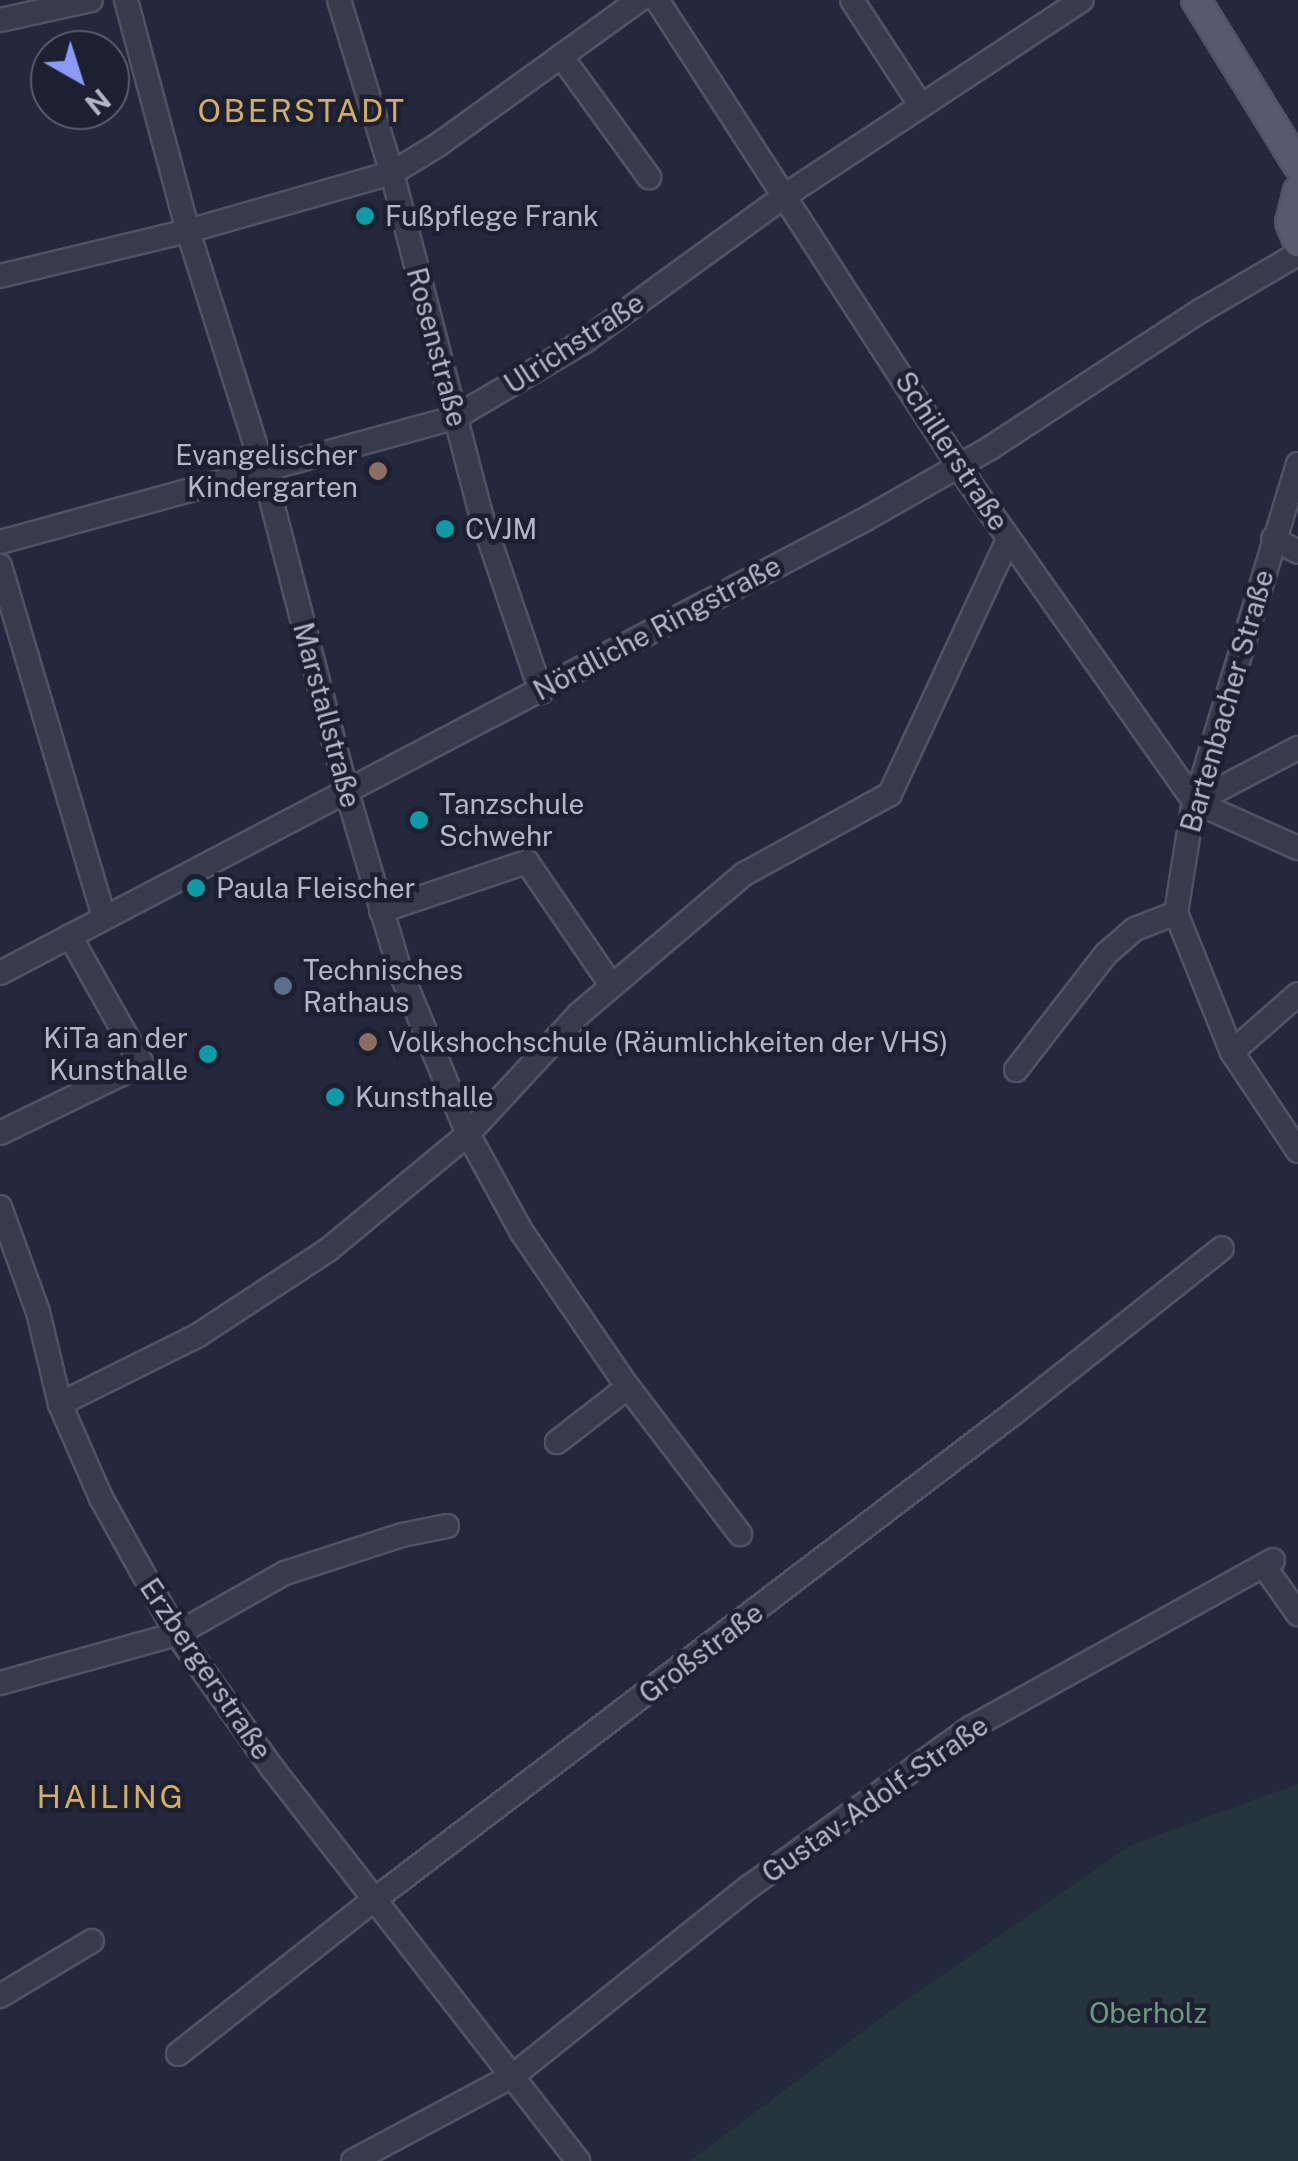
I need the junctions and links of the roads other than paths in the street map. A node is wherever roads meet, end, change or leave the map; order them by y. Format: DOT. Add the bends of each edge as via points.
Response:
graph roads {
  1 [pos="90,0"];
  2 [pos="126,0"];
  3 [pos="339,0"];
  4 [pos="639,0"];
  5 [pos="657,0"];
  6 [pos="852,0"];
  7 [pos="1082,0"];
  8 [pos="1196,0"];
  9 [pos="0,20"];
  10 [pos="561,56"];
  11 [pos="921,106"];
  12 [pos="1298,164"];
  13 [pos="392,173"];
  14 [pos="650,176"];
  15 [pos="1298,191"];
  16 [pos="786,195"];
  17 [pos="188,231"];
  18 [pos="1298,242"];
  19 [pos="1298,254"];
  20 [pos="0,276"];
  21 [pos="456,417"];
  22 [pos="1298,464"];
  23 [pos="959,467"];
  24 [pos="264,472"];
  25 [pos="1273,539"];
  26 [pos="1008,540"];
  27 [pos="0,542"];
  28 [pos="1298,552"];
  29 [pos="0,566"];
  30 [pos="541,692"];
  31 [pos="1298,748"];
  32 [pos="346,789"];
  33 [pos="1195,802"];
  34 [pos="1298,848"];
  35 [pos="381,911"];
  36 [pos="1176,914"];
  37 [pos="104,917"];
  38 [pos="70,936"];
  39 [pos="0,973"];
  40 [pos="612,986"];
  41 [pos="1298,994"];
  42 [pos="1232,1052"];
  43 [pos="1016,1070"];
  44 [pos="0,1133"];
  45 [pos="468,1134"];
  46 [pos="1298,1151"];
  47 [pos="0,1207"];
  48 [pos="1222,1248"];
  49 [pos="628,1387"];
  50 [pos="60,1404"];
  51 [pos="557,1442"];
  52 [pos="446,1526"];
  53 [pos="740,1534"];
  54 [pos="1298,1614"];
  55 [pos="177,1634"];
  56 [pos="0,1683"];
  57 [pos="374,1900"];
  58 [pos="92,1941"];
  59 [pos="0,1996"];
  60 [pos="178,2054"];
  61 [pos="514,2075"];
  62 [pos="352,2161"];
  63 [pos="578,2161"];
  1 -- 9 [label="street"];
  2 -- 17 [label="street, Marstallstraße"];
  3 -- 13 [label="street, Rosenstraße"];
  4 -- 10 [label="street"];
  5 -- 16 [label="street, Schillerstraße"];
  6 -- 11 [label="street"];
  7 -- 11 [label="street, Ulrichstraße"];
  8 -- 12 [label="main road"];
  10 -- 13 [label="street"];
  10 -- 14 [label="street"];
  11 -- 16 [label="street, Ulrichstraße"];
  13 -- 17 [label="street"];
  13 -- 21 [label="street, Rosenstraße"];
  15 -- 18 [label="main road" via="1290,222"];
  16 -- 21 [label="street, Ulrichstraße" via="586,342"];
  16 -- 23 [label="street, Schillerstraße"];
  17 -- 20 [label="street"];
  17 -- 24 [label="street, Marstallstraße"];
  19 -- 23 [label="street, Nördliche Ringstraße"];
  21 -- 24 [label="street, Ulrichstraße"];
  21 -- 30 [label="street, Rosenstraße"];
  22 -- 25 [label="street, Bartenbacher Straße"];
  23 -- 26 [label="street, Schillerstraße"];
  23 -- 30 [label="street, Nördliche Ringstraße"];
  24 -- 27 [label="street, Ulrichstraße"];
  24 -- 32 [label="street, Marstallstraße"];
  25 -- 28 [label="street"];
  25 -- 33 [label="street, Bartenbacher Straße"];
  26 -- 33 [label="street, Schillerstraße"];
  26 -- 40 [label="street" via="890,794 757,865"];
  29 -- 37 [label="street"];
  30 -- 32 [label="street, Nördliche Ringstraße"];
  31 -- 33 [label="street"];
  32 -- 35 [label="street, Marstallstraße"];
  32 -- 37 [label="street, Nördliche Ringstraße"];
  33 -- 34 [label="street"];
  33 -- 36 [label="street, Bartenbacher Straße"];
  35 -- 40 [label="street" via="527,862"];
  35 -- 45 [label="street, Marstallstraße"];
  36 -- 42 [label="street"];
  36 -- 43 [label="street" via="1135,930 1106,954"];
  37 -- 38 [label="street, Nördliche Ringstraße"];
  38 -- 39 [label="street, Nördliche Ringstraße"];
  38 -- 44 [label="street" via="142,1064"];
  40 -- 45 [label="street"];
  41 -- 42 [label="street"];
  42 -- 46 [label="street"];
  45 -- 49 [label="street, Marstallstraße" via="521,1231"];
  45 -- 50 [label="street" via="262,1296"];
  47 -- 50 [label="street, Erzbergerstraße" via="38,1312"];
  48 -- 57 [label="street, Großstraße" via="834,1553"];
  49 -- 51 [label="street"];
  49 -- 53 [label="street, Marstallstraße"];
  50 -- 55 [label="street, Erzbergerstraße" via="102,1498"];
  52 -- 55 [label="street" via="285,1573"];
  54 -- 61 [label="street, Gustav-Adolf-Straße" via="1269,1562 972,1727 749,1888"];
  55 -- 56 [label="street"];
  55 -- 57 [label="street, Erzbergerstraße"];
  57 -- 60 [label="street, Großstraße"];
  57 -- 61 [label="street, Erzbergerstraße"];
  58 -- 59 [label="street"];
  61 -- 62 [label="street"];
  61 -- 63 [label="street, Erzbergerstraße"];
}
